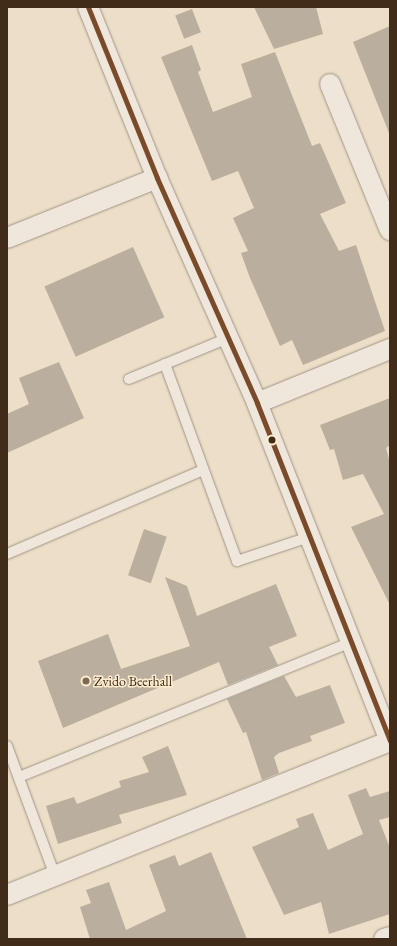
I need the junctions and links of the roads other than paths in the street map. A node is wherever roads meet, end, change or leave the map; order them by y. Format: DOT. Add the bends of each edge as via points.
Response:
graph roads {
  1 [pos="88,7"];
  2 [pos="330,84"];
  3 [pos="157,178"];
  4 [pos="390,230"];
  5 [pos="7,238"];
  6 [pos="228,338"];
  7 [pos="390,349"];
  8 [pos="165,364"];
  9 [pos="129,379"];
  10 [pos="257,403"];
  11 [pos="203,470"];
  12 [pos="309,536"];
  13 [pos="7,554"];
  14 [pos="351,642"];
  15 [pos="390,741"];
  16 [pos="7,746"];
  17 [pos="19,777"];
  18 [pos="55,876"];
  19 [pos="7,895"];
  20 [pos="390,936"];
  21 [pos="384,939"];
  1 -- 3 [label="street"];
  2 -- 4 [label="street"];
  3 -- 5 [label="street"];
  3 -- 6 [label="street"];
  6 -- 8 [label="lane"];
  6 -- 10 [label="street"];
  7 -- 10 [label="street"];
  8 -- 9 [label="lane"];
  8 -- 11 [label="lane"];
  10 -- 12 [label="street"];
  11 -- 12 [label="lane" via="236,561"];
  11 -- 13 [label="lane"];
  12 -- 14 [label="street"];
  14 -- 15 [label="street"];
  14 -- 17 [label="lane"];
  15 -- 18 [label="street"];
  16 -- 17 [label="lane"];
  17 -- 18 [label="lane"];
  18 -- 19 [label="street"];
  20 -- 21 [label="street"];
}
